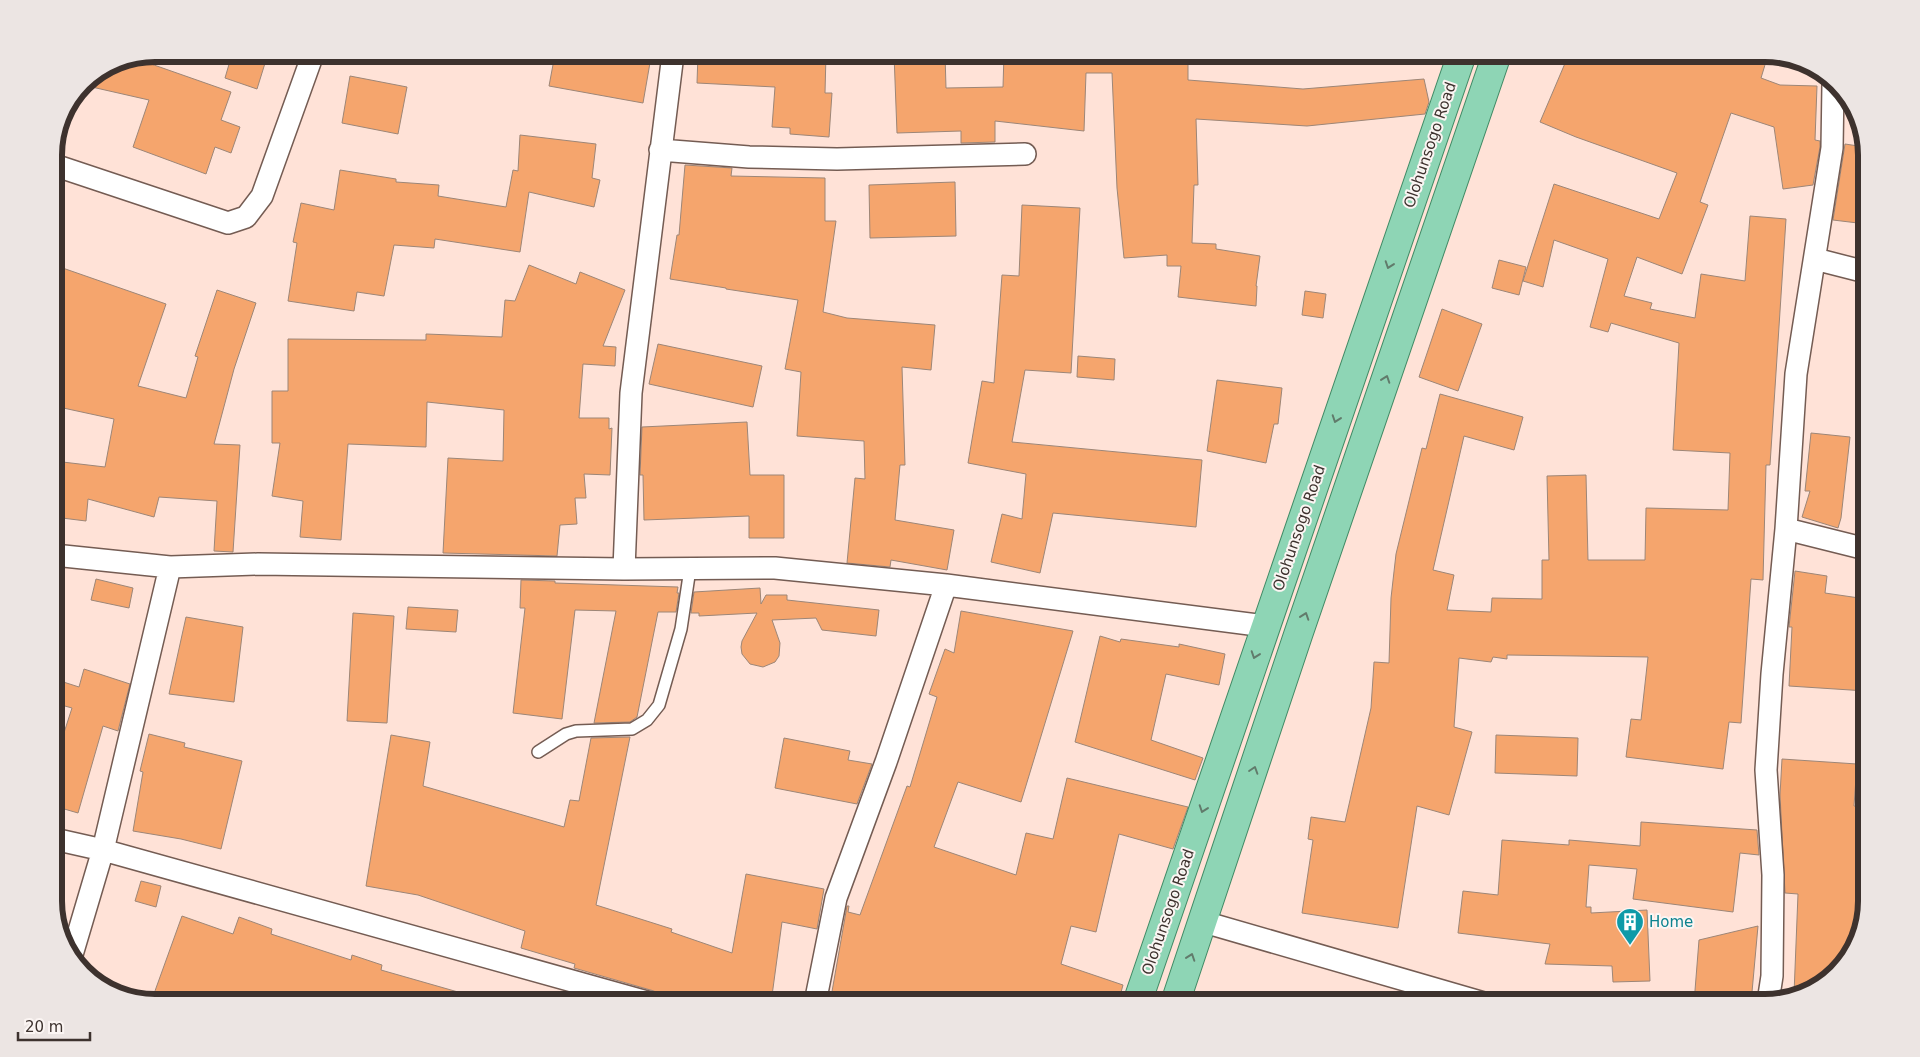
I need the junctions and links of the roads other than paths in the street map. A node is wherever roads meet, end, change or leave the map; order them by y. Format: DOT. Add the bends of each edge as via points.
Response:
graph roads {
  1 [pos="310,62"];
  2 [pos="672,62"];
  3 [pos="1459,62"];
  4 [pos="1495,62"];
  5 [pos="1833,93"];
  6 [pos="660,150"];
  7 [pos="1025,154"];
  8 [pos="63,168"];
  9 [pos="1398,240"];
  10 [pos="1429,253"];
  11 [pos="1815,258"];
  12 [pos="1857,270"];
  13 [pos="1786,529"];
  14 [pos="1858,547"];
  15 [pos="63,556"];
  16 [pos="170,567"];
  17 [pos="690,569"];
  18 [pos="624,570"];
  19 [pos="946,586"];
  20 [pos="1265,626"];
  21 [pos="538,752"];
  22 [pos="63,840"];
  23 [pos="103,850"];
  24 [pos="1204,922"];
  25 [pos="74,947"];
  26 [pos="614,994"];
  27 [pos="818,994"];
  28 [pos="1140,994"];
  29 [pos="1178,994"];
  30 [pos="1453,994"];
  31 [pos="1769,994"];
  1 -- 8 [label="street" via="262,196 246,217 228,223"];
  2 -- 6 [label="street"];
  3 -- 9 [label="main road, Olohunsogo Road"];
  4 -- 10 [label="main road"];
  5 -- 11 [label="street" via="1832,148"];
  6 -- 7 [label="street" via="836,159"];
  6 -- 18 [label="street" via="630,393"];
  9 -- 10 [label="main road"];
  9 -- 20 [label="main road, Olohunsogo Road, one-way"];
  24 -- 10 [label="main road, one-way"];
  11 -- 12 [label="street"];
  11 -- 13 [label="street" via="1796,374"];
  13 -- 14 [label="street"];
  13 -- 31 [label="street" via="1766,770 1773,875"];
  15 -- 16 [label="street"];
  16 -- 18 [label="street" via="258,564"];
  16 -- 23 [label="street"];
  17 -- 18 [label="street"];
  17 -- 19 [label="street" via="775,568"];
  17 -- 21 [label="lane" via="681,628 659,705 647,720 632,729 576,731"];
  19 -- 20 [label="street"];
  19 -- 27 [label="street" via="836,898"];
  20 -- 28 [label="main road, Olohunsogo Road, one-way"];
  22 -- 23 [label="street"];
  23 -- 25 [label="street"];
  23 -- 26 [label="street"];
  29 -- 24 [label="main road, one-way"];
  24 -- 30 [label="street"];
}
